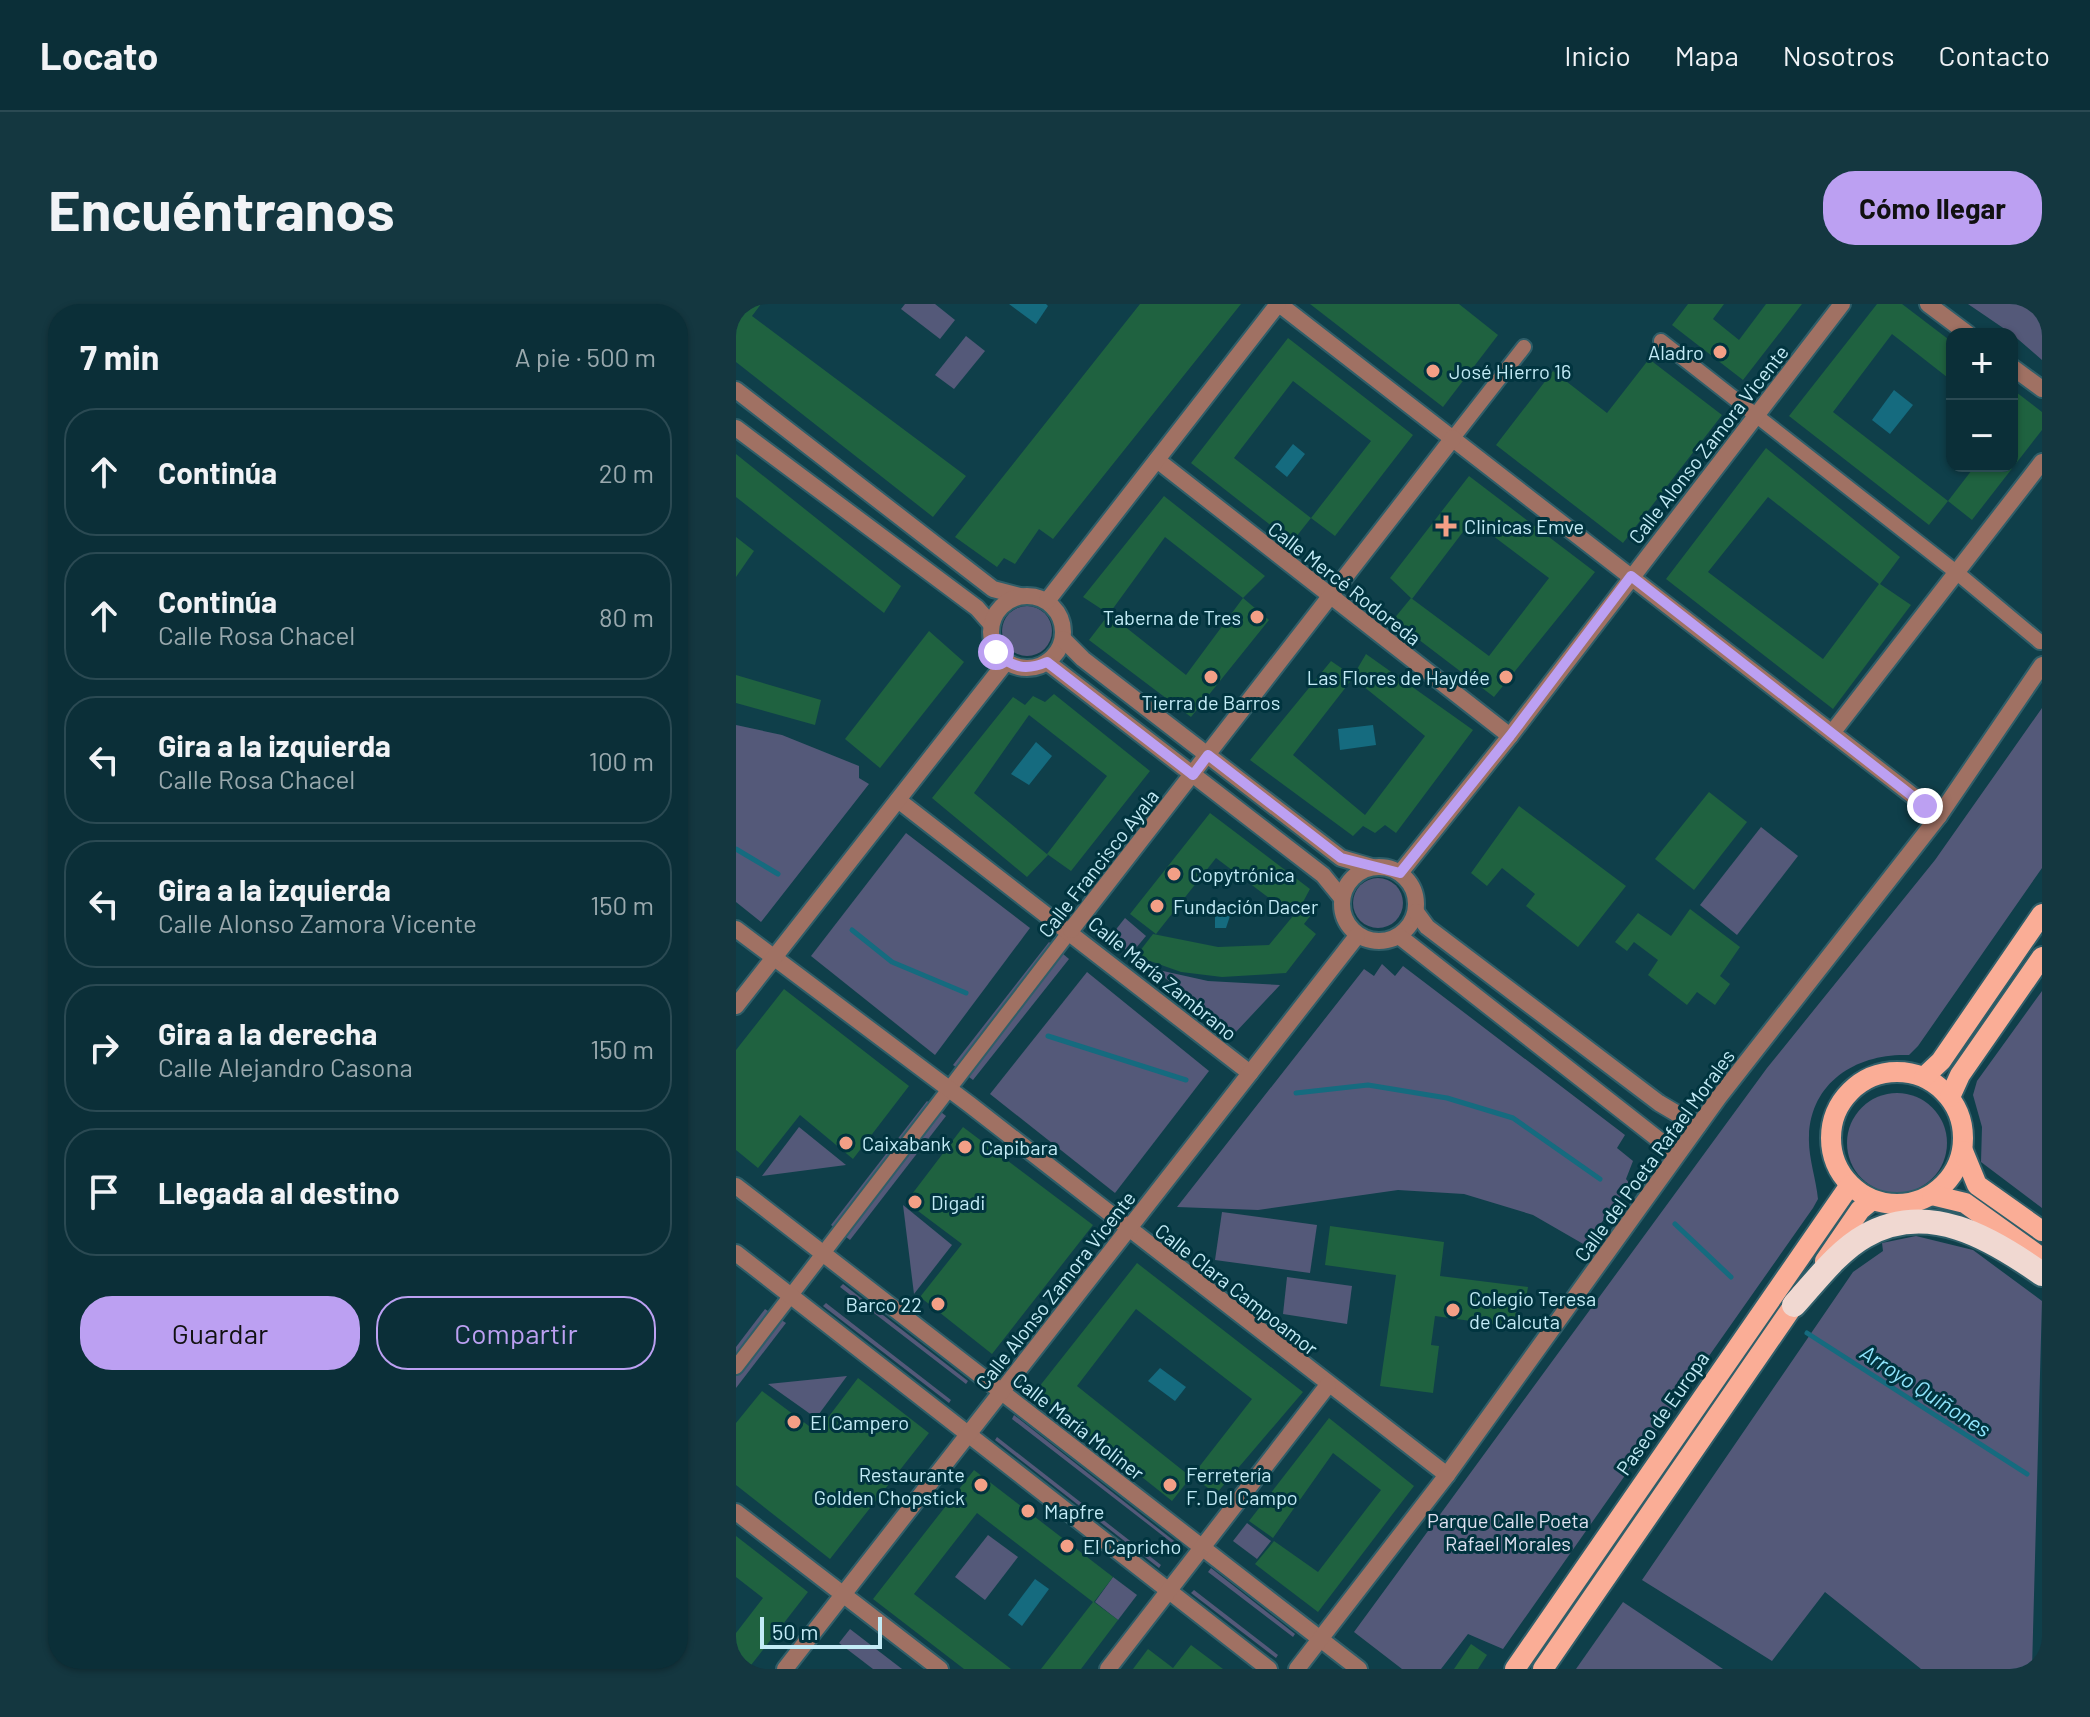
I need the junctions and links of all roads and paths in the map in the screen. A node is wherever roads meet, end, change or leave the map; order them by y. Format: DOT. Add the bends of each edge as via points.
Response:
graph roads {
  1 [pos="1278,304"];
  2 [pos="1842,304"];
  3 [pos="1928,304"];
  4 [pos="1960,328"];
  5 [pos="1661,341"];
  6 [pos="1524,347"];
  7 [pos="2018,371"];
  8 [pos="2042,389"];
  9 [pos="736,390"];
  10 [pos="1755,414"];
  11 [pos="736,428"];
  12 [pos="1453,438"];
  13 [pos="1157,460"];
  14 [pos="2042,462"];
  15 [pos="1956,572"];
  16 [pos="1631,576"];
  17 [pos="1020,596"];
  18 [pos="1329,597"];
  19 [pos="1047,601"];
  20 [pos="991,624"];
  21 [pos="1063,639"];
  22 [pos="2040,642"];
  23 [pos="1006,662"];
  24 [pos="1047,662"];
  25 [pos="2042,665"];
  26 [pos="1832,733"];
  27 [pos="1510,736"];
  28 [pos="1208,755"];
  29 [pos="1193,775"];
  30 [pos="898,800"];
  31 [pos="1939,816"];
  32 [pos="1372,867"];
  33 [pos="1400,873"];
  34 [pos="1341,897"];
  35 [pos="1416,912"];
  36 [pos="2042,914"];
  37 [pos="736,929"];
  38 [pos="1071,930"];
  39 [pos="1357,936"];
  40 [pos="1399,936"];
  41 [pos="2042,957"];
  42 [pos="774,959"];
  43 [pos="736,1006"];
  44 [pos="1250,1073"];
  45 [pos="1924,1077"];
  46 [pos="949,1089"];
  47 [pos="1950,1097"];
  48 [pos="1698,1126"];
  49 [pos="1963,1151"];
  50 [pos="1677,1154"];
  51 [pos="1850,1185"];
  52 [pos="736,1186"];
  53 [pos="1932,1195"];
  54 [pos="1872,1200"];
  55 [pos="1128,1230"];
  56 [pos="2042,1231"];
  57 [pos="736,1253"];
  58 [pos="824,1254"];
  59 [pos="2042,1258"];
  60 [pos="2042,1274"];
  61 [pos="792,1296"];
  62 [pos="1794,1305"];
  63 [pos="736,1367"];
  64 [pos="1328,1385"];
  65 [pos="1001,1391"];
  66 [pos="968,1434"];
  67 [pos="1447,1475"];
  68 [pos="736,1512"];
  69 [pos="1203,1548"];
  70 [pos="1169,1591"];
  71 [pos="843,1594"];
  72 [pos="1321,1639"];
  73 [pos="785,1669"];
  74 [pos="940,1669"];
  75 [pos="1108,1669"];
  76 [pos="1269,1669"];
  77 [pos="1297,1669"];
  78 [pos="1359,1669"];
  79 [pos="1515,1669"];
  80 [pos="1543,1669"];
  1 -- 12 [label="street"];
  1 -- 13 [label="street"];
  2 -- 10 [label="street, Calle Alonso Zamora Vicente"];
  3 -- 4 [label="street"];
  5 -- 10 [label="street"];
  6 -- 12 [label="street, Calle Francisco Ayala"];
  7 -- 8 [label="street"];
  9 -- 17 [label="street" via="993,589"];
  10 -- 15 [label="street"];
  10 -- 16 [label="street, Calle Alonso Zamora Vicente"];
  11 -- 20 [label="street" via="977,608"];
  12 -- 16 [label="street"];
  12 -- 18 [label="street, Calle Francisco Ayala"];
  13 -- 18 [label="street, Calle Mercé Rodoreda"];
  13 -- 19 [label="street"];
  14 -- 15 [label="street"];
  15 -- 22 [label="street"];
  15 -- 26 [label="street"];
  16 -- 26 [label="street"];
  16 -- 27 [label="street, Calle Alonso Zamora Vicente"];
  17 -- 19 [label="street"];
  17 -- 20 [label="street" via="1006,601"];
  18 -- 27 [label="street, Calle Mercé Rodoreda"];
  18 -- 28 [label="street, Calle Francisco Ayala"];
  19 -- 21 [label="street" via="1057,612"];
  20 -- 23 [label="street" via="990,638"];
  21 -- 24 [label="street"];
  21 -- 28 [label="street"];
  23 -- 24 [label="street" via="1033,668"];
  23 -- 30 [label="street"];
  24 -- 29 [label="street"];
  25 -- 31 [label="street, Calle del Poeta Rafael Morales"];
  26 -- 31 [label="street"];
  27 -- 33 [label="street, Calle Alonso Zamora Vicente"];
  28 -- 29 [label="street, Calle Francisco Ayala"];
  28 -- 32 [label="street" via="1341,858"];
  29 -- 34 [label="street" via="1323,875"];
  29 -- 38 [label="street, Calle Francisco Ayala"];
  30 -- 38 [label="street, Calle María Zambrano"];
  30 -- 42 [label="street"];
  31 -- 48 [label="street, Calle del Poeta Rafael Morales"];
  32 -- 33 [label="street"];
  32 -- 34 [label="street" via="1347,883"];
  33 -- 35 [label="street" via="1410,884"];
  34 -- 39 [label="street" via="1347,925"];
  35 -- 40 [label="street"];
  35 -- 48 [label="street" via="1427,927 1659,1103"];
  36 -- 45 [label="main road" via="1941,1061"];
  37 -- 42 [label="street, Calle Clara Campoamor"];
  38 -- 44 [label="street, Calle María Zambrano"];
  38 -- 46 [label="street, Calle Francisco Ayala"];
  39 -- 40 [label="street" via="1371,942"];
  39 -- 44 [label="street, Calle Alonso Zamora Vicente"];
  40 -- 50 [label="street"];
  41 -- 47 [label="main road"];
  42 -- 43 [label="street"];
  42 -- 46 [label="street, Calle Clara Campoamor"];
  44 -- 55 [label="street, Calle Alonso Zamora Vicente"];
  45 -- 47 [label="main road"];
  45 -- 51 [label="main road" via="1884,1073 1865,1080 1837,1110 1831,1149"];
  46 -- 55 [label="street, Calle Clara Campoamor"];
  46 -- 58 [label="street, Calle Francisco Ayala"];
  47 -- 49 [label="main road" via="1964,1132"];
  48 -- 50 [label="street, Calle del Poeta Rafael Morales"];
  49 -- 53 [label="main road" via="1953,1176"];
  49 -- 56 [label="main road" via="1977,1185"];
  50 -- 67 [label="street, Calle del Poeta Rafael Morales"];
  51 -- 54 [label="main road"];
  51 -- 79 [label="main road, Paseo de Europa"];
  52 -- 58 [label="street, Calle María Moliner"];
  53 -- 54 [label="main road" via="1903,1205"];
  53 -- 59 [label="main road" via="1965,1203"];
  54 -- 62 [label="main road"];
  55 -- 64 [label="street, Calle Clara Campoamor"];
  55 -- 65 [label="street, Calle Alonso Zamora Vicente"];
  57 -- 61 [label="street"];
  58 -- 61 [label="street, Calle Francisco Ayala"];
  58 -- 65 [label="street, Calle María Moliner"];
  60 -- 62 [label="highway" via="2003,1247 1956,1225 1911,1221 1867,1235"];
  61 -- 63 [label="street, Calle Francisco Ayala"];
  61 -- 66 [label="street"];
  62 -- 80 [label="main road"];
  64 -- 67 [label="street, Calle Clara Campoamor"];
  64 -- 69 [label="street"];
  65 -- 66 [label="street, Calle Alonso Zamora Vicente"];
  65 -- 69 [label="street, Calle María Moliner"];
  66 -- 70 [label="street"];
  66 -- 71 [label="street, Calle Alonso Zamora Vicente"];
  67 -- 72 [label="street, Calle del Poeta Rafael Morales"];
  68 -- 71 [label="street"];
  69 -- 70 [label="street"];
  69 -- 72 [label="street, Calle María Moliner"];
  70 -- 75 [label="street"];
  70 -- 76 [label="street"];
  71 -- 73 [label="street, Calle Alonso Zamora Vicente"];
  71 -- 74 [label="street"];
  72 -- 77 [label="street, Calle del Poeta Rafael Morales"];
  72 -- 78 [label="street, Calle María Moliner"];
}
